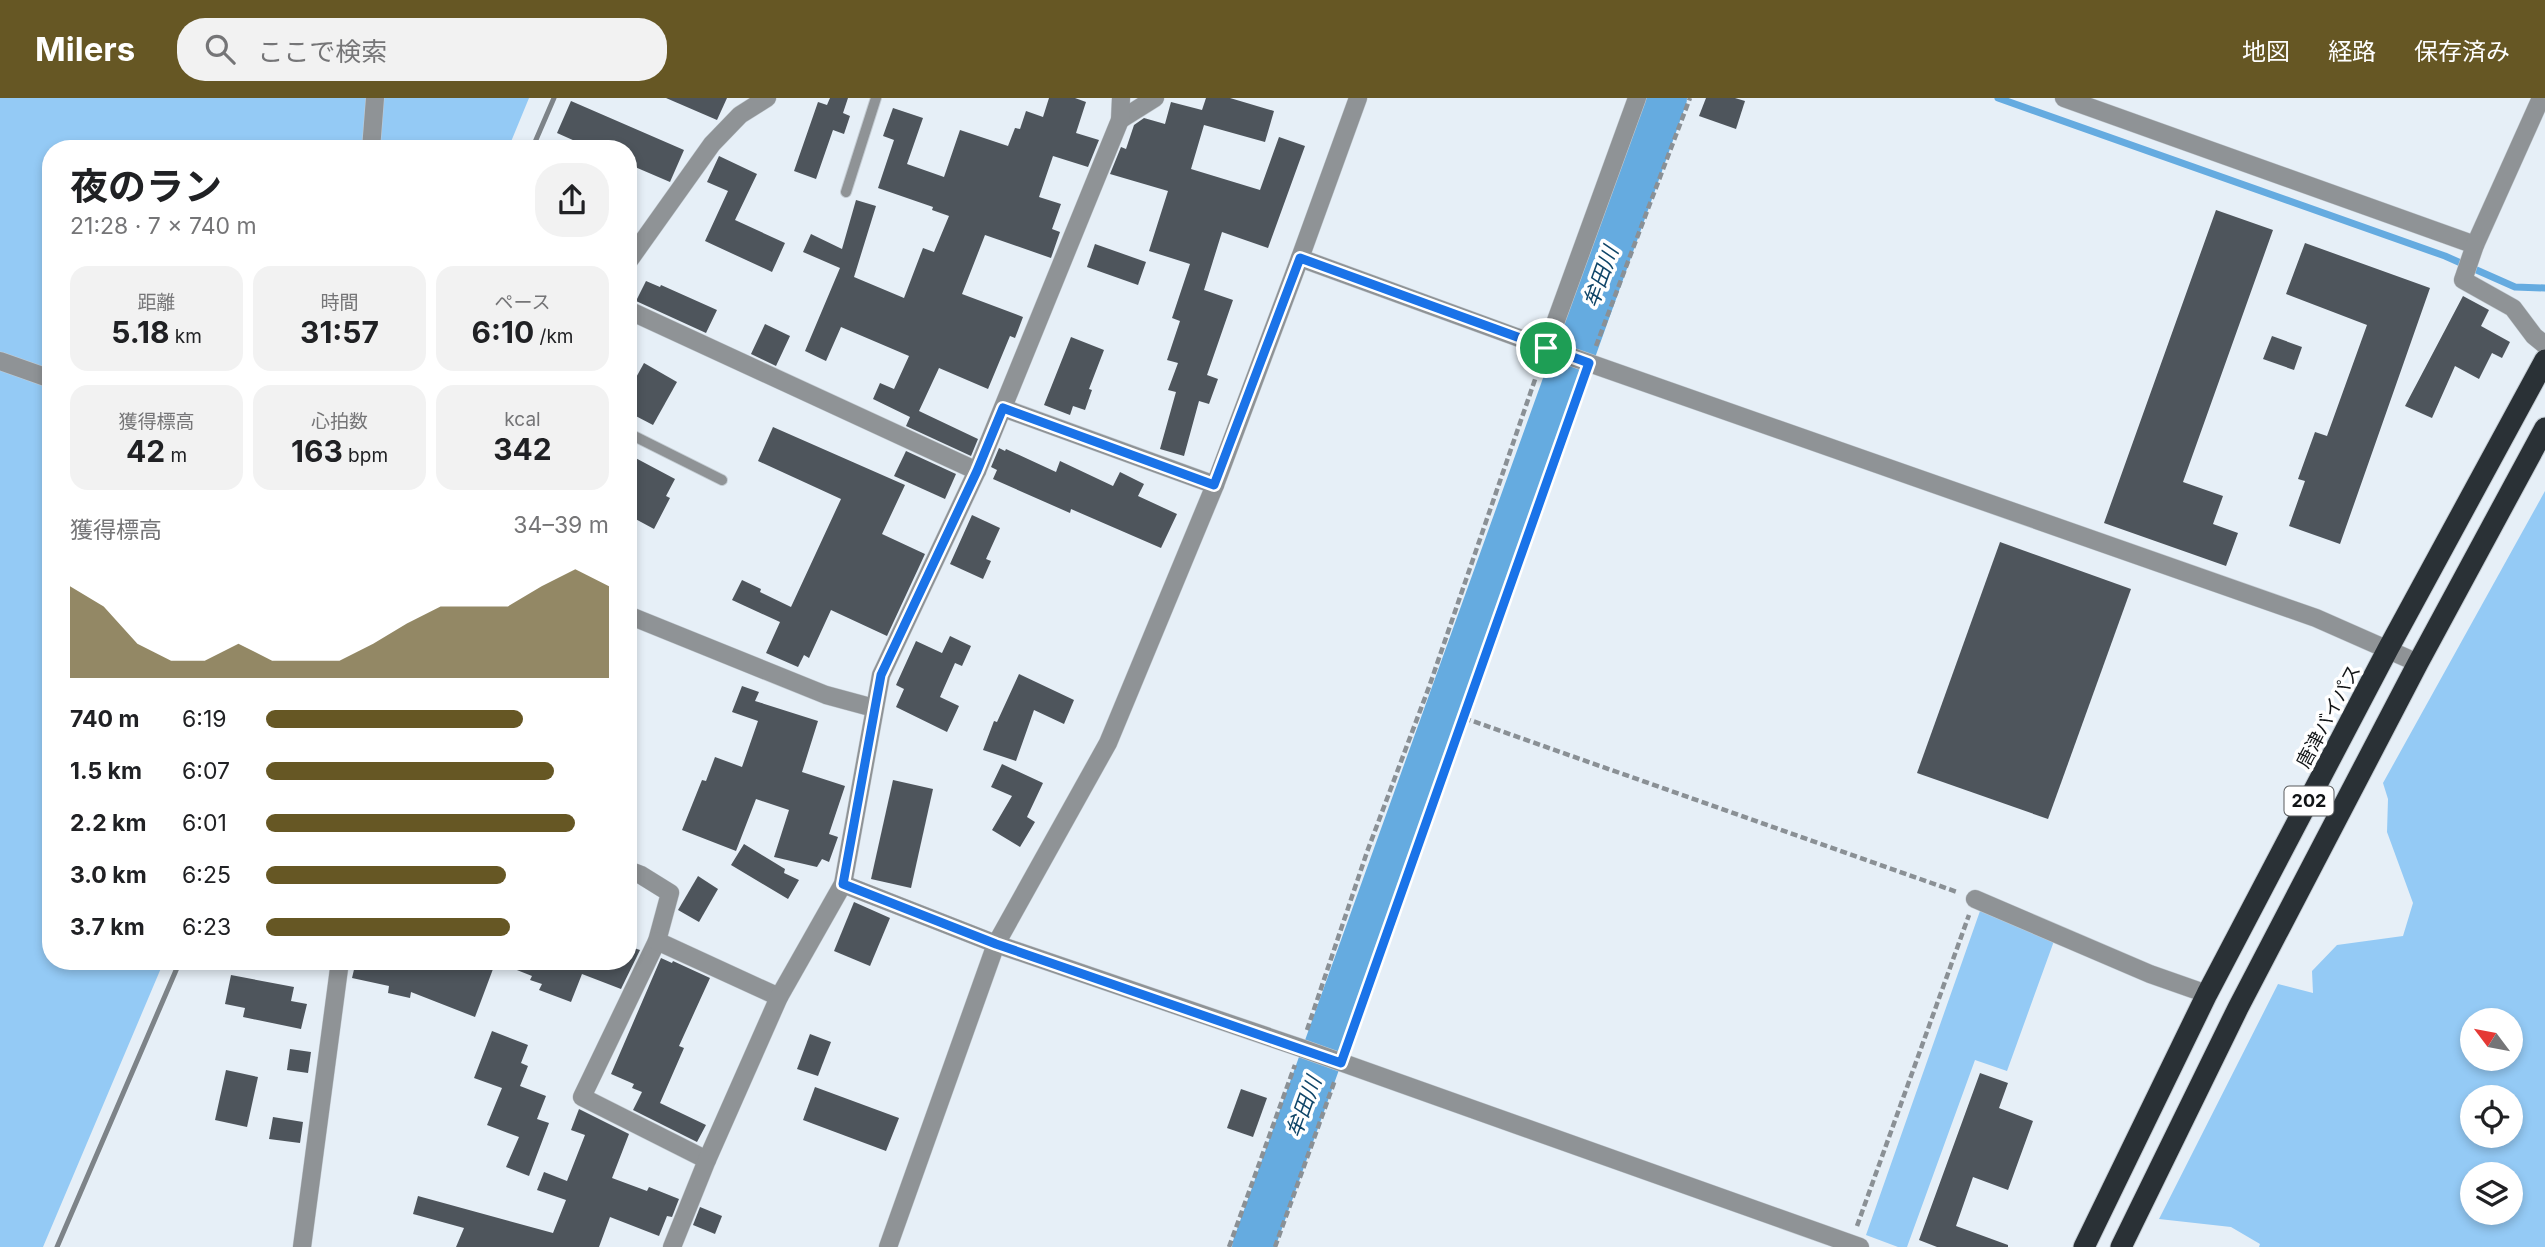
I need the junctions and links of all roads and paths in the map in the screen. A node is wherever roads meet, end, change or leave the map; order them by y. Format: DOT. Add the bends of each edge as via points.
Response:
graph roads {
  1 [pos="375,98"];
  2 [pos="766,98"];
  3 [pos="876,98"];
  4 [pos="1121,98"];
  5 [pos="1156,98"];
  6 [pos="1357,98"];
  7 [pos="1637,98"];
  8 [pos="1690,98"];
  9 [pos="2064,98"];
  10 [pos="2541,98"];
  11 [pos="1120,120"];
  12 [pos="372,140"];
  13 [pos="846,192"];
  14 [pos="637,249"];
  15 [pos="1300,258"];
  16 [pos="2470,259"];
  17 [pos="637,314"];
  18 [pos="2545,345"];
  19 [pos="1549,349"];
  20 [pos="0,360"];
  21 [pos="2545,360"];
  22 [pos="1586,362"];
  23 [pos="42,376"];
  24 [pos="1003,408"];
  25 [pos="2545,428"];
  26 [pos="637,438"];
  27 [pos="977,471"];
  28 [pos="722,480"];
  29 [pos="1214,485"];
  30 [pos="637,619"];
  31 [pos="2388,649"];
  32 [pos="2418,663"];
  33 [pos="874,708"];
  34 [pos="1464,718"];
  35 [pos="637,873"];
  36 [pos="843,884"];
  37 [pos="1975,899"];
  38 [pos="657,941"];
  39 [pos="996,944"];
  40 [pos="339,970"];
  41 [pos="2207,994"];
  42 [pos="779,997"];
  43 [pos="1303,1049"];
  44 [pos="1339,1062"];
  45 [pos="706,1160"];
  46 [pos="1856,1245"];
  47 [pos="302,1247"];
  48 [pos="672,1247"];
  49 [pos="888,1247"];
  50 [pos="1229,1247"];
  51 [pos="1275,1247"];
  52 [pos="2084,1247"];
  53 [pos="2121,1247"];
  1 -- 12 [label="street"];
  2 -- 14 [label="street" via="740,115 712,144"];
  3 -- 13 [label="lane"];
  4 -- 11 [label="street"];
  5 -- 11 [label="street"];
  6 -- 15 [label="street"];
  7 -- 19 [label="street"];
  8 -- 22 [label="path"];
  9 -- 16 [label="street"];
  10 -- 16 [label="street"];
  11 -- 24 [label="street"];
  15 -- 19 [label="street"];
  15 -- 29 [label="street"];
  16 -- 18 [label="street" via="2463,280 2513,308"];
  17 -- 27 [label="street"];
  19 -- 22 [label="street"];
  19 -- 43 [label="path" via="1367,852"];
  20 -- 23 [label="street"];
  21 -- 31 [label="highway, 唐津バイパス / 202"];
  22 -- 31 [label="street" via="2316,618"];
  22 -- 34 [label="path"];
  24 -- 27 [label="street"];
  24 -- 29 [label="street"];
  25 -- 32 [label="highway, 202"];
  26 -- 28 [label="lane"];
  27 -- 33 [label="street" via="881,675"];
  29 -- 39 [label="street" via="1108,743"];
  30 -- 33 [label="street" via="826,695"];
  31 -- 32 [label="street"];
  31 -- 41 [label="highway, 唐津バイパス / 202"];
  32 -- 53 [label="highway, 202" via="2238,1008"];
  33 -- 36 [label="street"];
  34 -- 37 [label="path"];
  34 -- 44 [label="path"];
  35 -- 38 [label="street" via="670,893"];
  36 -- 39 [label="street"];
  36 -- 42 [label="street"];
  37 -- 41 [label="street"];
  37 -- 46 [label="path"];
  38 -- 42 [label="street"];
  38 -- 45 [label="street" via="582,1097"];
  39 -- 43 [label="street"];
  39 -- 49 [label="street"];
  40 -- 47 [label="street"];
  41 -- 52 [label="highway, 唐津バイパス / 202"];
  42 -- 45 [label="street"];
  43 -- 44 [label="street"];
  43 -- 50 [label="path"];
  44 -- 46 [label="street"];
  44 -- 51 [label="path"];
  45 -- 48 [label="street"];
}
